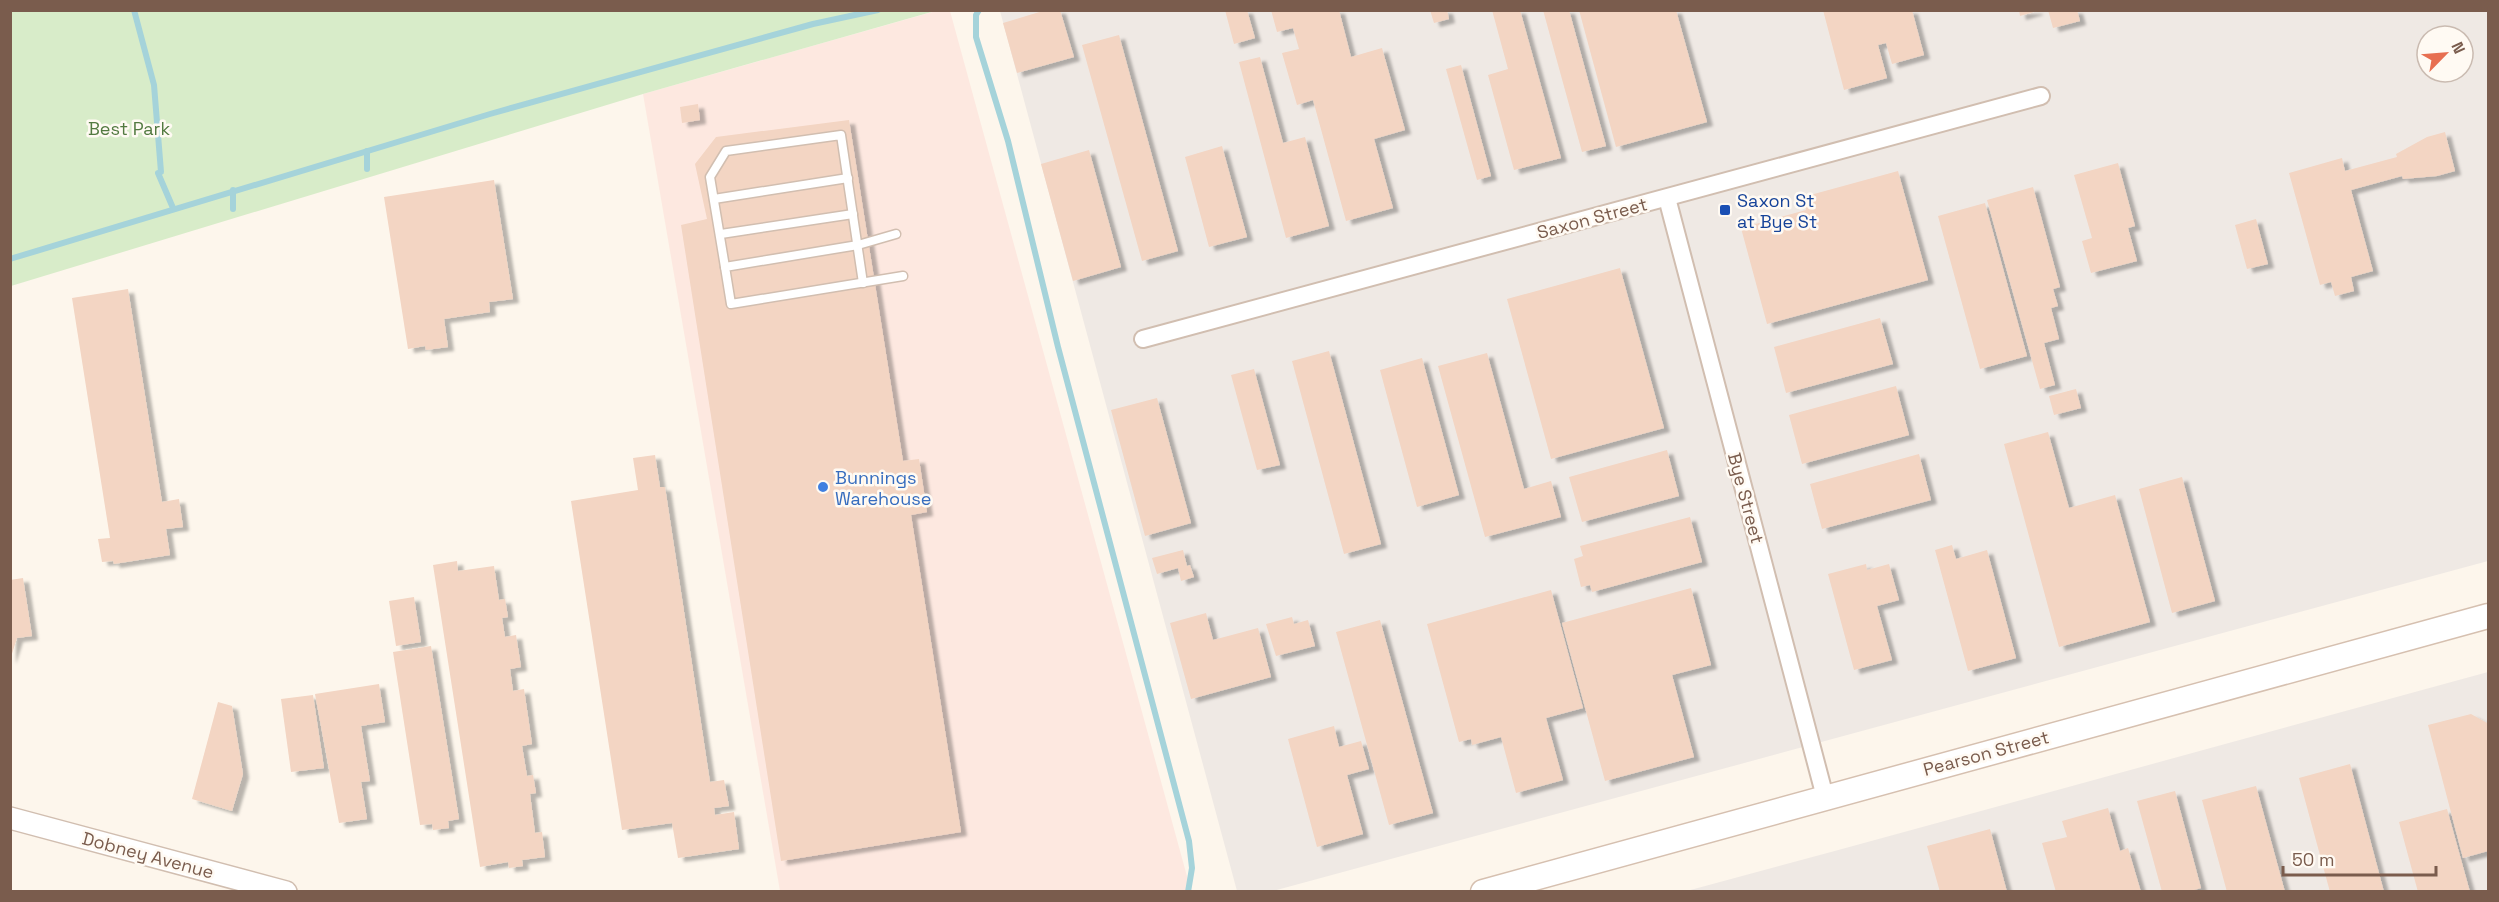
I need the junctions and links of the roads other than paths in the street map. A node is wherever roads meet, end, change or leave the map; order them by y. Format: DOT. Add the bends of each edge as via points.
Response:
graph roads {
  1 [pos="2041,96"];
  2 [pos="848,178"];
  3 [pos="1667,198"];
  4 [pos="714,199"];
  5 [pos="853,214"];
  6 [pos="721,234"];
  7 [pos="896,234"];
  8 [pos="858,245"];
  9 [pos="725,267"];
  10 [pos="903,276"];
  11 [pos="863,283"];
  12 [pos="1143,339"];
  13 [pos="2488,616"];
  14 [pos="1825,797"];
  15 [pos="10,818"];
  16 [pos="286,891"];
  17 [pos="1483,891"];
  1 -- 3 [label="street, Saxon Street"];
  2 -- 4 [label="lane"];
  2 -- 4 [label="lane" via="841,135 726,151 710,177"];
  2 -- 5 [label="lane"];
  3 -- 12 [label="street, Saxon Street"];
  3 -- 14 [label="street, Bye Street"];
  4 -- 6 [label="lane"];
  5 -- 6 [label="lane"];
  5 -- 8 [label="lane"];
  6 -- 9 [label="lane"];
  7 -- 8 [label="lane"];
  8 -- 9 [label="lane"];
  8 -- 11 [label="lane"];
  9 -- 11 [label="lane" via="731,304"];
  10 -- 11 [label="lane"];
  13 -- 14 [label="main road, Pearson Street"];
  14 -- 17 [label="main road, Pearson Street"];
  15 -- 16 [label="street, Dobney Avenue"];
}
